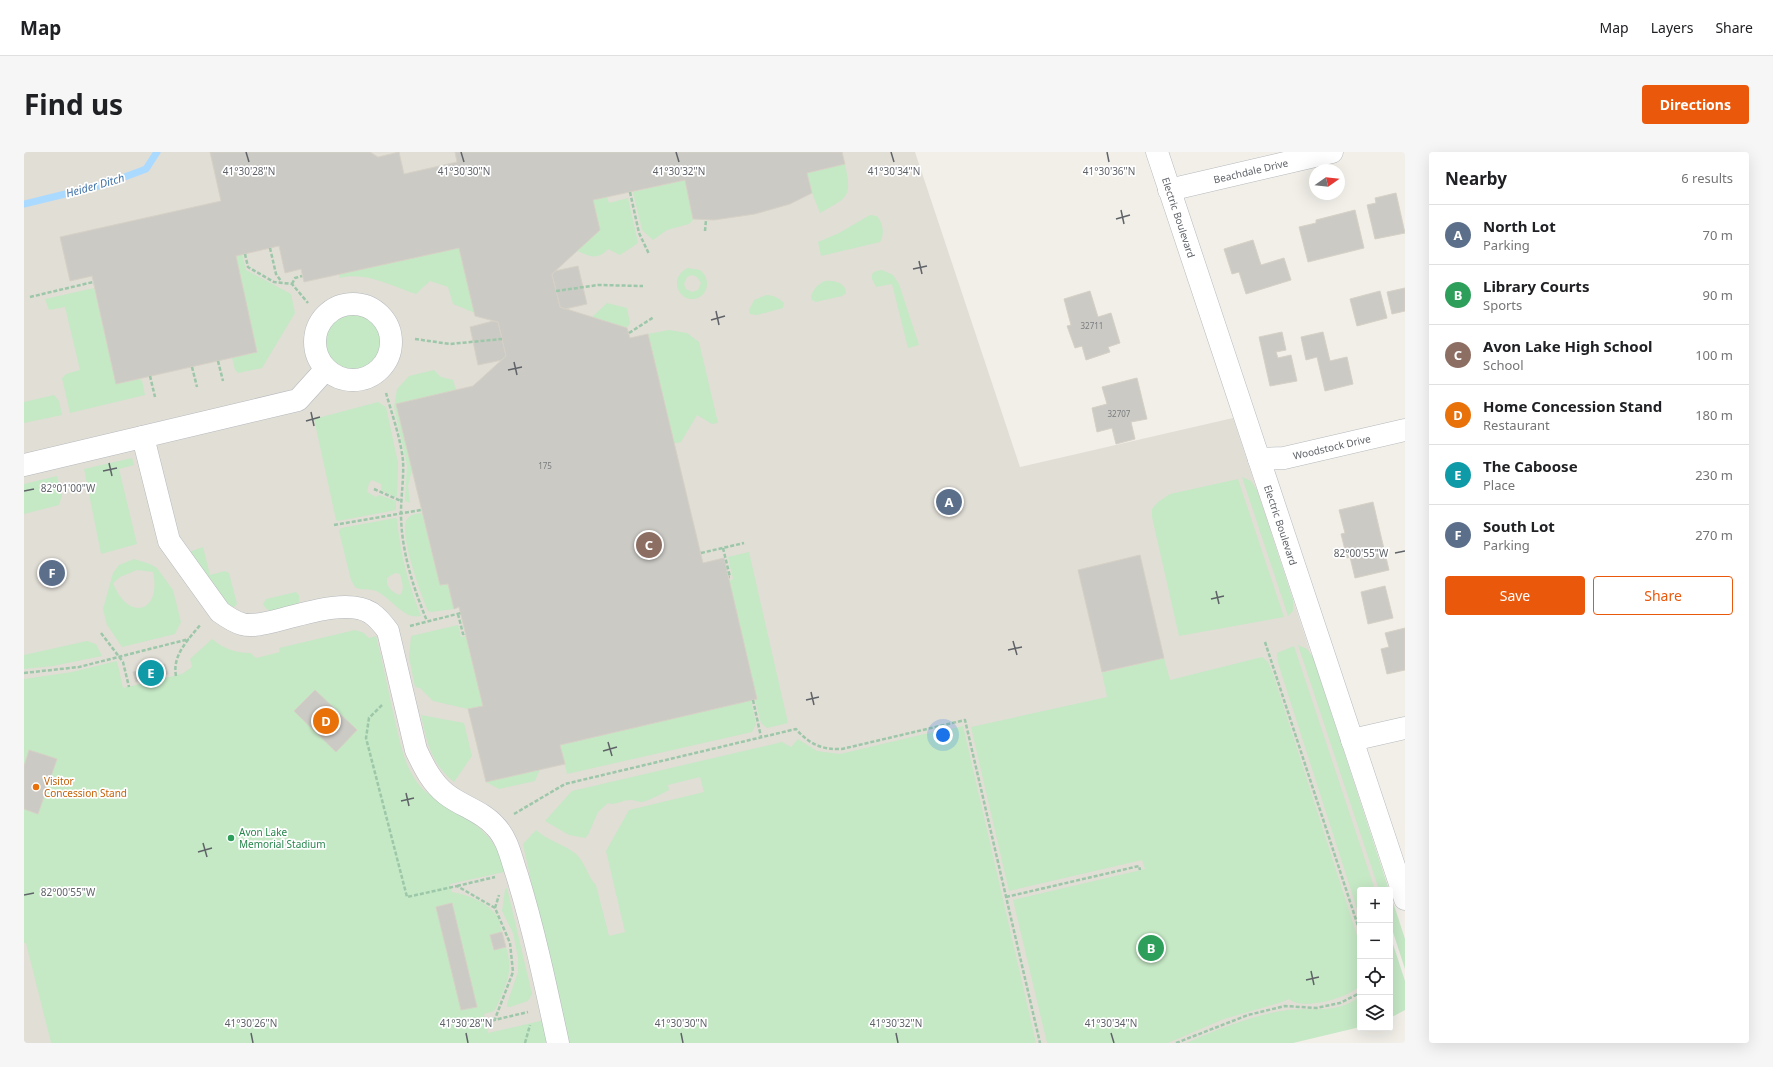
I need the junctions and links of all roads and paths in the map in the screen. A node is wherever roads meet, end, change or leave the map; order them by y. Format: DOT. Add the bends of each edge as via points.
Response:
graph roads {
  1 [pos="1157,152"];
  2 [pos="1332,152"];
  3 [pos="1169,190"];
  4 [pos="630,192"];
  5 [pos="706,220"];
  6 [pos="705,231"];
  7 [pos="270,248"];
  8 [pos="245,254"];
  9 [pos="649,254"];
  10 [pos="302,276"];
  11 [pos="93,282"];
  12 [pos="282,282"];
  13 [pos="292,284"];
  14 [pos="643,286"];
  15 [pos="556,291"];
  16 [pos="30,297"];
  17 [pos="308,303"];
  18 [pos="654,317"];
  19 [pos="628,333"];
  20 [pos="415,339"];
  21 [pos="502,339"];
  22 [pos="218,361"];
  23 [pos="192,367"];
  24 [pos="326,369"];
  25 [pos="150,376"];
  26 [pos="223,381"];
  27 [pos="197,387"];
  28 [pos="386,393"];
  29 [pos="155,397"];
  30 [pos="1405,430"];
  31 [pos="143,437"];
  32 [pos="1259,459"];
  33 [pos="24,466"];
  34 [pos="374,489"];
  35 [pos="402,501"];
  36 [pos="422,510"];
  37 [pos="401,513"];
  38 [pos="334,525"];
  39 [pos="744,543"];
  40 [pos="723,548"];
  41 [pos="701,553"];
  42 [pos="728,577"];
  43 [pos="428,621"];
  44 [pos="203,622"];
  45 [pos="404,627"];
  46 [pos="101,633"];
  47 [pos="466,634"];
  48 [pos="188,640"];
  49 [pos="1265,642"];
  50 [pos="119,657"];
  51 [pos="24,673"];
  52 [pos="176,676"];
  53 [pos="129,687"];
  54 [pos="404,698"];
  55 [pos="753,700"];
  56 [pos="1405,728"];
  57 [pos="762,737"];
  58 [pos="1352,740"];
  59 [pos="495,825"];
  60 [pos="1140,870"];
  61 [pos="516,873"];
  62 [pos="457,886"];
  63 [pos="1006,897"];
  64 [pos="1405,899"];
  65 [pos="1357,923"];
  66 [pos="1357,994"];
  67 [pos="550,1006"];
  68 [pos="495,1019"];
  69 [pos="486,1022"];
  70 [pos="558,1043"];
  71 [pos="1040,1043"];
  72 [pos="1176,1043"];
  1 -- 3 [label="street, Electric Boulevard"];
  2 -- 3 [label="street, Beachdale Drive"];
  3 -- 32 [label="street, Electric Boulevard"];
  4 -- 9 [label="path" via="639,233"];
  5 -- 6 [label="path"];
  7 -- 12 [label="path" via="276,274"];
  8 -- 12 [label="path" via="248,267 274,282"];
  10 -- 13 [label="path" via="295,278"];
  11 -- 16 [label="path"];
  12 -- 13 [label="path"];
  13 -- 17 [label="path"];
  14 -- 15 [label="path" via="598,285"];
  18 -- 19 [label="path"];
  20 -- 21 [label="path" via="450,344"];
  22 -- 26 [label="path"];
  23 -- 27 [label="path"];
  24 -- 31 [label="street" via="298,400"];
  25 -- 29 [label="path"];
  28 -- 35 [label="path" via="403,460"];
  30 -- 32 [label="street, Woodstock Drive" via="1284,458"];
  31 -- 33 [label="street"];
  31 -- 54 [label="street" via="169,541 220,612 231,620 243,624 261,624 321,610 352,607 370,612 388,631"];
  32 -- 58 [label="street, Electric Boulevard"];
  34 -- 35 [label="path"];
  35 -- 37 [label="path"];
  36 -- 37 [label="path"];
  37 -- 38 [label="path"];
  37 -- 43 [label="path" via="409,570"];
  39 -- 40 [label="path"];
  40 -- 41 [label="path"];
  40 -- 42 [label="path"];
  43 -- 45 [label="path"];
  43 -- 47 [label="path" via="459,614 462,634"];
  44 -- 48 [label="path"];
  46 -- 50 [label="path"];
  48 -- 50 [label="path"];
  48 -- 52 [label="path" via="177,655"];
  49 -- 65 [label="path"];
  50 -- 51 [label="path" via="79,667"];
  50 -- 53 [label="path" via="123,662"];
  54 -- 59 [label="street" via="416,750 434,782 447,795"];
  54 -- 62 [label="path" via="381,705 369,718 366,738 408,897"];
  55 -- 57 [label="path"];
  56 -- 58 [label="street"];
  57 -- 59 [label="path" via="565,784"];
  57 -- 63 [label="path" via="796,729 816,746 830,750 842,749 965,720"];
  58 -- 64 [label="street, Electric Boulevard"];
  59 -- 61 [label="street" via="506,842"];
  60 -- 63 [label="path" via="1139,866"];
  61 -- 62 [label="path"];
  61 -- 67 [label="street"];
  62 -- 68 [label="path" via="495,908 510,943 513,972"];
  63 -- 71 [label="path"];
  66 -- 72 [label="path" via="1340,1003 1316,1008 1285,1006 1248,1015"];
  67 -- 68 [label="path"];
  67 -- 70 [label="street"];
  68 -- 69 [label="path"];
}
